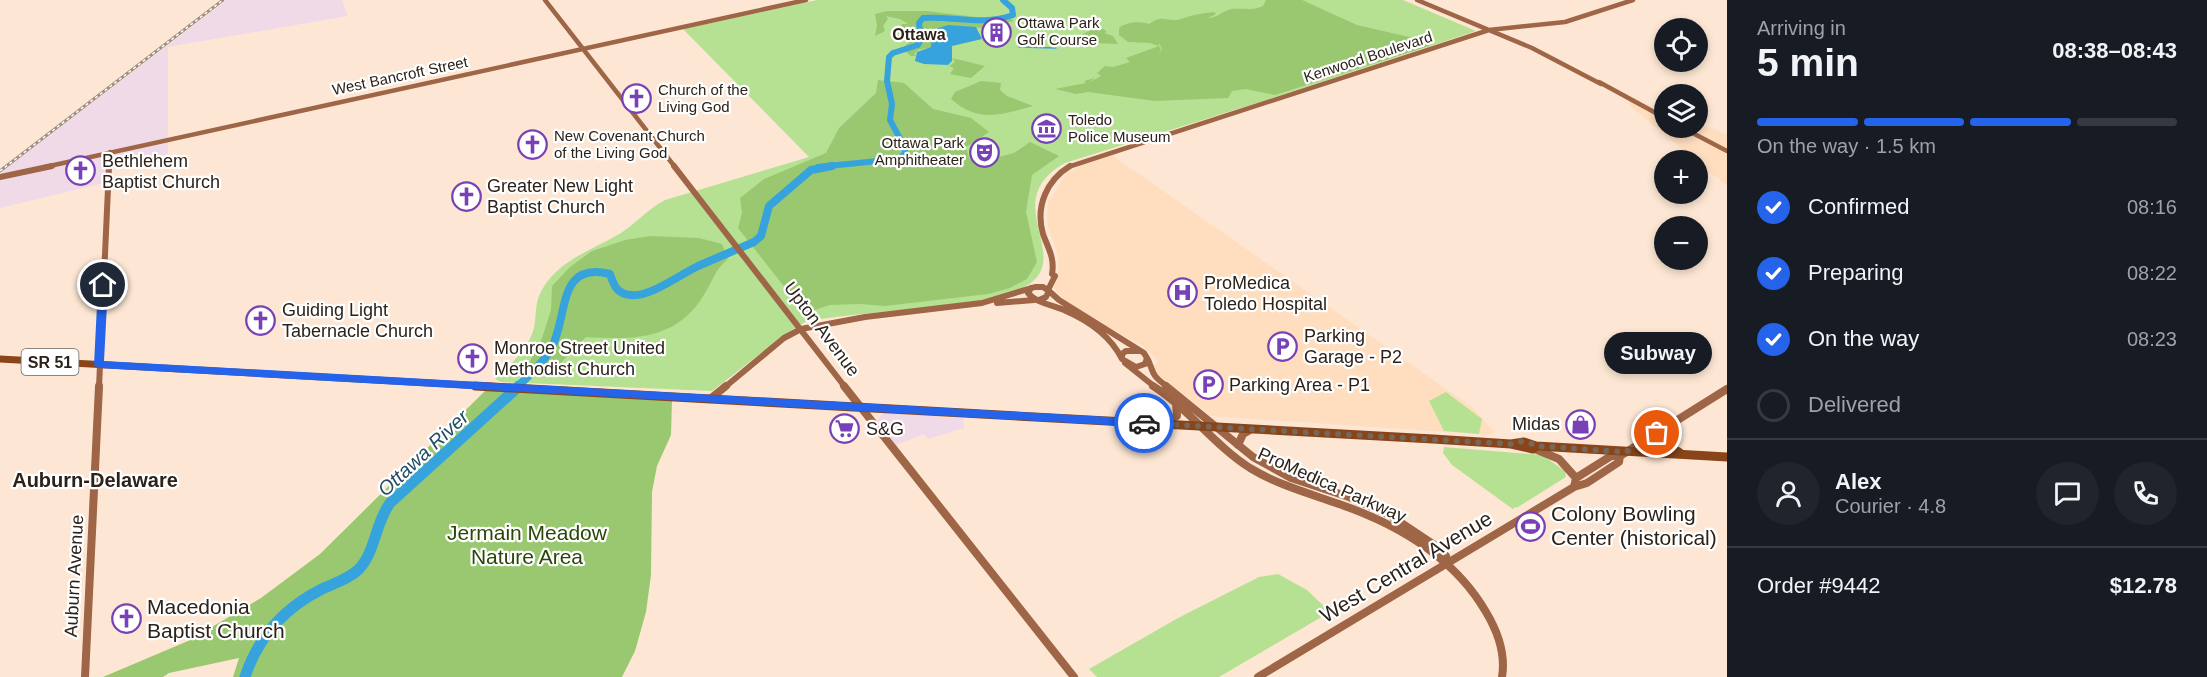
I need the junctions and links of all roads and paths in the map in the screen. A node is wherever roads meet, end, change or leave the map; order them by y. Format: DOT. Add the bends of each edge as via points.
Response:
graph roads {
  1 [pos="544,0"];
  2 [pos="806,0"];
  3 [pos="1417,0"];
  4 [pos="1633,0"];
  5 [pos="1489,30"];
  6 [pos="576,41"];
  7 [pos="602,44"];
  8 [pos="582,48"];
  9 [pos="562,52"];
  10 [pos="588,56"];
  11 [pos="1654,112"];
  12 [pos="1702,138"];
  13 [pos="1727,151"];
  14 [pos="110,152"];
  15 [pos="0,177"];
  16 [pos="1052,274"];
  17 [pos="1032,287"];
  18 [pos="1048,290"];
  19 [pos="1037,300"];
  20 [pos="982,303"];
  21 [pos="801,329"];
  22 [pos="1140,351"];
  23 [pos="1148,358"];
  24 [pos="0,359"];
  25 [pos="1123,361"];
  26 [pos="99,365"];
  27 [pos="1727,389"];
  28 [pos="710,399"];
  29 [pos="1175,401"];
  30 [pos="861,407"];
  31 [pos="1161,424"];
  32 [pos="1201,426"];
  33 [pos="1218,427"];
  34 [pos="1251,429"];
  35 [pos="1662,430"];
  36 [pos="1238,445"];
  37 [pos="1534,448"];
  38 [pos="1623,454"];
  39 [pos="1687,455"];
  40 [pos="1727,457"];
  41 [pos="1575,483"];
  42 [pos="1448,563"];
  43 [pos="85,677"];
  44 [pos="1074,677"];
  45 [pos="1258,677"];
  46 [pos="1502,677"];
  1 -- 6 [label="street, Upton Avenue"];
  2 -- 7 [label="street, West Bancroft Street"];
  3 -- 5 [label="street"];
  4 -- 5 [label="street, Kenwood Boulevard" via="1565,22"];
  5 -- 11 [label="street" via="1556,60"];
  5 -- 16 [label="street, Kenwood Boulevard" via="1069,166 1056,176 1041,202 1040,219 1053,256"];
  6 -- 7 [label="street"];
  6 -- 8 [label="street, Upton Avenue"];
  6 -- 9 [label="street"];
  7 -- 8 [label="street, West Bancroft Street"];
  7 -- 10 [label="street"];
  8 -- 9 [label="street, West Bancroft Street"];
  8 -- 10 [label="street, Upton Avenue"];
  9 -- 14 [label="street, West Bancroft Street"];
  10 -- 21 [label="street, Upton Avenue"];
  12 -- 13 [label="street"];
  14 -- 15 [label="street, West Bancroft Street"];
  14 -- 26 [label="street, Auburn Avenue"];
  16 -- 17 [label="street"];
  16 -- 18 [label="street, Kenwood Boulevard" via="1055,276"];
  17 -- 18 [label="street"];
  17 -- 19 [label="street" via="1029,295"];
  17 -- 20 [label="street"];
  18 -- 19 [label="street" via="1046,297"];
  18 -- 22 [label="street"];
  19 -- 20 [label="street"];
  19 -- 25 [label="street, ProMedica Parkway" via="1067,311 1109,338"];
  20 -- 21 [label="street" via="865,316"];
  21 -- 28 [label="street" via="784,338"];
  21 -- 30 [label="street, Upton Avenue"];
  22 -- 23 [label="street, ProMedica Parkway"];
  22 -- 25 [label="street" via="1126,351"];
  23 -- 25 [label="street" via="1139,367"];
  23 -- 33 [label="street, ProMedica Parkway" via="1154,376"];
  24 -- 26 [label="main road, SR 51"];
  25 -- 29 [label="street, ProMedica Parkway"];
  26 -- 28 [label="main road, SR 51"];
  26 -- 43 [label="street, Auburn Avenue"];
  27 -- 35 [label="street, West Central Avenue"];
  28 -- 30 [label="main road, SR 51"];
  29 -- 31 [label="street" via="1177,416"];
  29 -- 32 [label="street, ProMedica Parkway"];
  30 -- 31 [label="main road, SR 51"];
  30 -- 44 [label="street, Upton Avenue"];
  31 -- 32 [label="main road, SR 51"];
  32 -- 33 [label="main road, SR 51"];
  32 -- 42 [label="street, ProMedica Parkway" via="1226,451 1258,473 1379,520"];
  33 -- 34 [label="main road, SR 51"];
  33 -- 36 [label="street, ProMedica Parkway"];
  34 -- 36 [label="street" via="1243,434"];
  34 -- 37 [label="main road, SR 51"];
  35 -- 38 [label="street, West Central Avenue"];
  35 -- 39 [label="main road" via="1658,435 1662,444"];
  36 -- 42 [label="street, ProMedica Parkway" via="1285,475 1359,500 1399,520 1442,551"];
  37 -- 38 [label="main road, SR 51"];
  37 -- 41 [label="street" via="1560,459"];
  38 -- 39 [label="main road, SR 51"];
  38 -- 41 [label="street, West Central Avenue" via="1619,462 1587,483"];
  39 -- 40 [label="main road, SR 51"];
  41 -- 42 [label="street, West Central Avenue"];
  42 -- 45 [label="street, West Central Avenue"];
  42 -- 46 [label="street, ProMedica Parkway" via="1470,587 1498,635 1505,667"];
}
